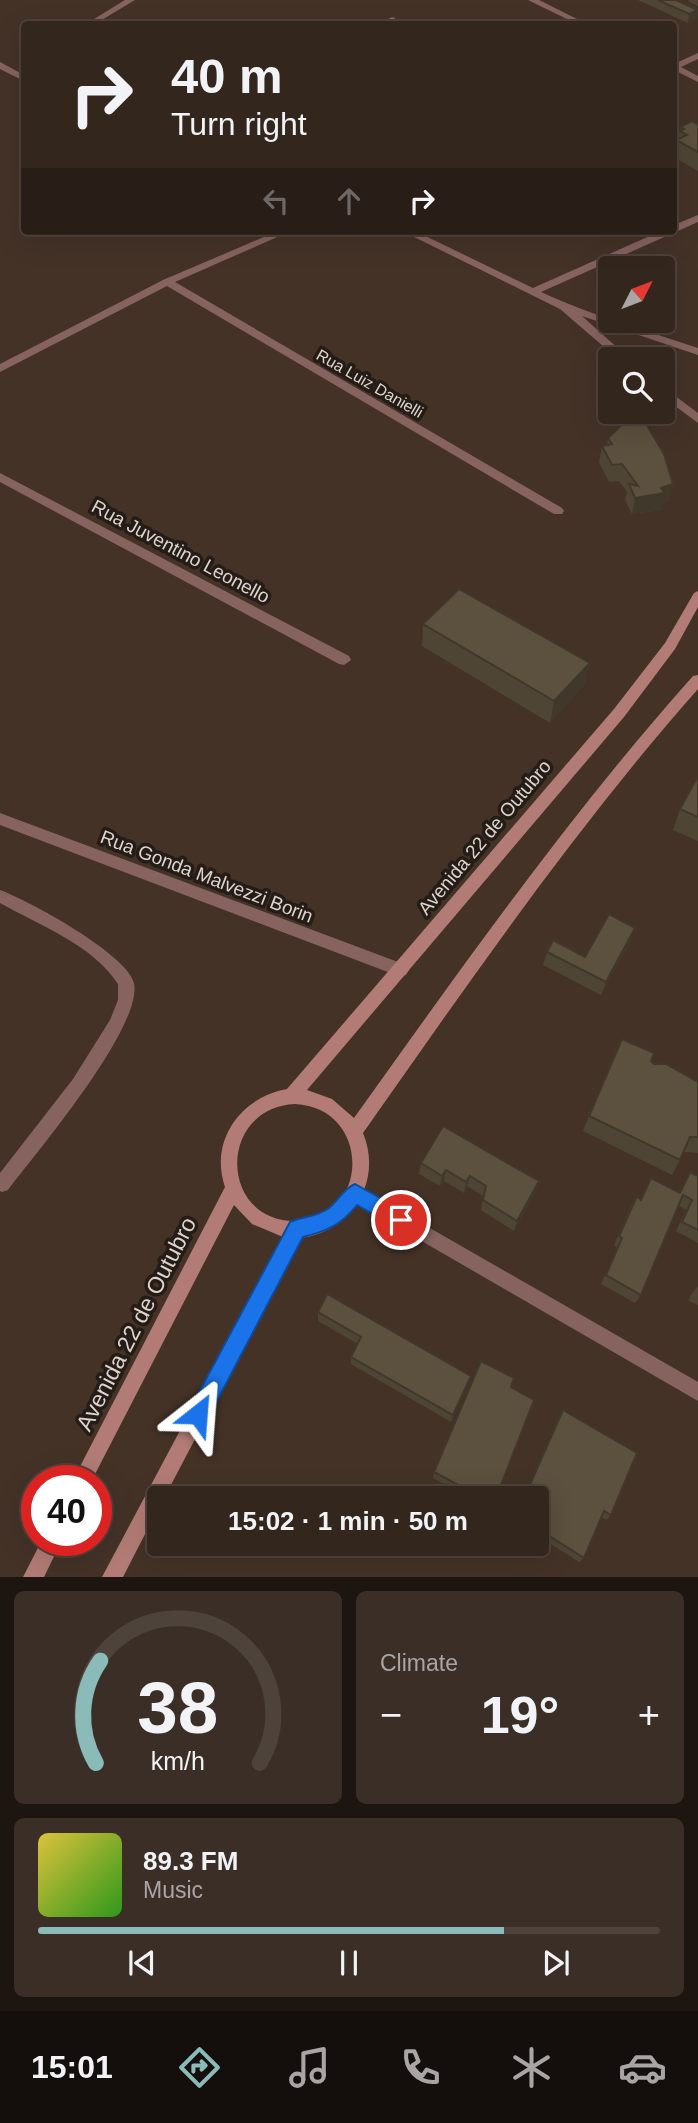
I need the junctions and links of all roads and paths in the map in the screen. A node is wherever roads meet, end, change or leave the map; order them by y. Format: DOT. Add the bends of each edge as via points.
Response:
graph roads {
  1 [pos="131,0"];
  2 [pos="532,0"];
  3 [pos="95,21"];
  4 [pos="577,21"];
  5 [pos="698,57"];
  6 [pos="0,65"];
  7 [pos="21,65"];
  8 [pos="677,66"];
  9 [pos="677,68"];
  10 [pos="10,71"];
  11 [pos="21,76"];
  12 [pos="698,79"];
  13 [pos="698,218"];
  14 [pos="677,228"];
  15 [pos="277,235"];
  16 [pos="416,235"];
  17 [pos="660,235"];
  18 [pos="167,282"];
  19 [pos="535,291"];
  20 [pos="564,307"];
  21 [pos="611,347"];
  22 [pos="698,352"];
  23 [pos="0,368"];
  24 [pos="675,401"];
  25 [pos="698,419"];
  26 [pos="0,477"];
  27 [pos="558,511"];
  28 [pos="698,596"];
  29 [pos="344,660"];
  30 [pos="698,680"];
  31 [pos="692,696"];
  32 [pos="0,819"];
  33 [pos="0,896"];
  34 [pos="401,970"];
  35 [pos="290,1097"];
  36 [pos="355,1130"];
  37 [pos="2,1184"];
  38 [pos="233,1189"];
  39 [pos="355,1193"];
  40 [pos="296,1228"];
  41 [pos="698,1392"];
  42 [pos="90,1465"];
  43 [pos="44,1556"];
  44 [pos="33,1577"];
  45 [pos="112,1577"];
  1 -- 3 [label="street"];
  2 -- 4 [label="street"];
  5 -- 8 [label="street"];
  6 -- 10 [label="street"];
  7 -- 10 [label="street"];
  9 -- 12 [label="street"];
  10 -- 11 [label="street"];
  13 -- 14 [label="street"];
  15 -- 18 [label="street"];
  16 -- 19 [label="street"];
  17 -- 19 [label="street"];
  18 -- 23 [label="street"];
  18 -- 27 [label="street, Rua Luiz Danielli"];
  19 -- 20 [label="street"];
  20 -- 21 [label="street"];
  20 -- 22 [label="street"];
  24 -- 25 [label="street"];
  26 -- 29 [label="street, Rua Juventino Leonello"];
  28 -- 34 [label="street, Avenida 22 de Outubro" via="670,646 619,713"];
  30 -- 31 [label="street"];
  31 -- 36 [label="street" via="650,734 518,901"];
  32 -- 34 [label="street, Rua Gonda Malvezzi Borin"];
  33 -- 37 [label="street" via="108,960 122,976 128,993 121,1018 103,1050"];
  34 -- 35 [label="street, Avenida 22 de Outubro"];
  35 -- 36 [label="street" via="313,1099 334,1108"];
  35 -- 38 [label="street, Avenida 22 de Outubro" via="258,1108 242,1124 229,1155"];
  36 -- 39 [label="street" via="363,1167"];
  38 -- 40 [label="street" via="252,1214 281,1227"];
  38 -- 42 [label="street, Avenida 22 de Outubro"];
  39 -- 40 [label="street" via="337,1215"];
  39 -- 41 [label="street"];
  40 -- 45 [label="street"];
  43 -- 44 [label="street"];
}
